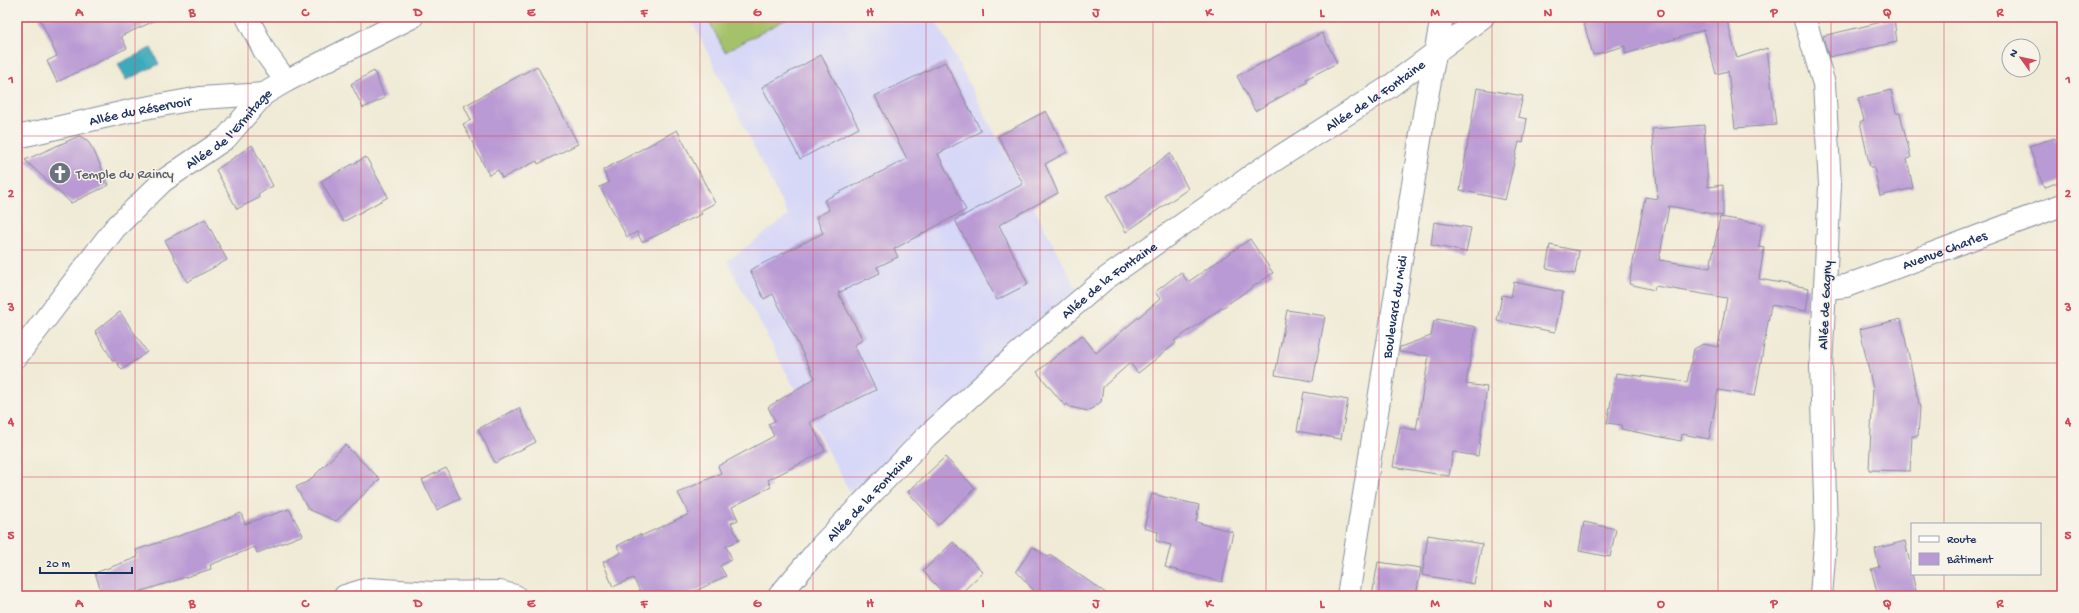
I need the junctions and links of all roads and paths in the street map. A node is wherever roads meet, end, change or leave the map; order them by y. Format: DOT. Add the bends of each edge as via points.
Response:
graph roads {
  1 [pos="247,17"];
  2 [pos="412,17"];
  3 [pos="1442,17"];
  4 [pos="1483,17"];
  5 [pos="1804,17"];
  6 [pos="1435,52"];
  7 [pos="286,81"];
  8 [pos="264,94"];
  9 [pos="17,137"];
  10 [pos="2062,205"];
  11 [pos="1826,288"];
  12 [pos="17,356"];
  13 [pos="345,596"];
  14 [pos="515,596"];
  15 [pos="779,596"];
  16 [pos="1348,596"];
  17 [pos="1821,596"];
  1 -- 7 [label="street" via="265,52"];
  2 -- 7 [label="street, Allée de l'Ermitage"];
  3 -- 6 [label="street, Boulevard du Midi"];
  4 -- 6 [label="street, Allée de la Fontaine"];
  5 -- 11 [label="street, Allée de Gagny" via="1824,84 1830,185"];
  6 -- 15 [label="street, Allée de la Fontaine" via="1389,87 1264,167 1105,278 926,437 822,545"];
  6 -- 16 [label="street, Boulevard du Midi"];
  7 -- 8 [label="street, Allée de l'Ermitage"];
  8 -- 9 [label="street, Allée du Réservoir" via="200,98 134,110"];
  8 -- 12 [label="street, Allée de l'Ermitage" via="226,138 163,181 115,228"];
  10 -- 11 [label="street, Avenue Charles" via="1846,286"];
  11 -- 17 [label="street, Allée de Gagny" via="1821,367 1826,531"];
  13 -- 14 [label="street" via="368,589 432,593 500,592"];
}
